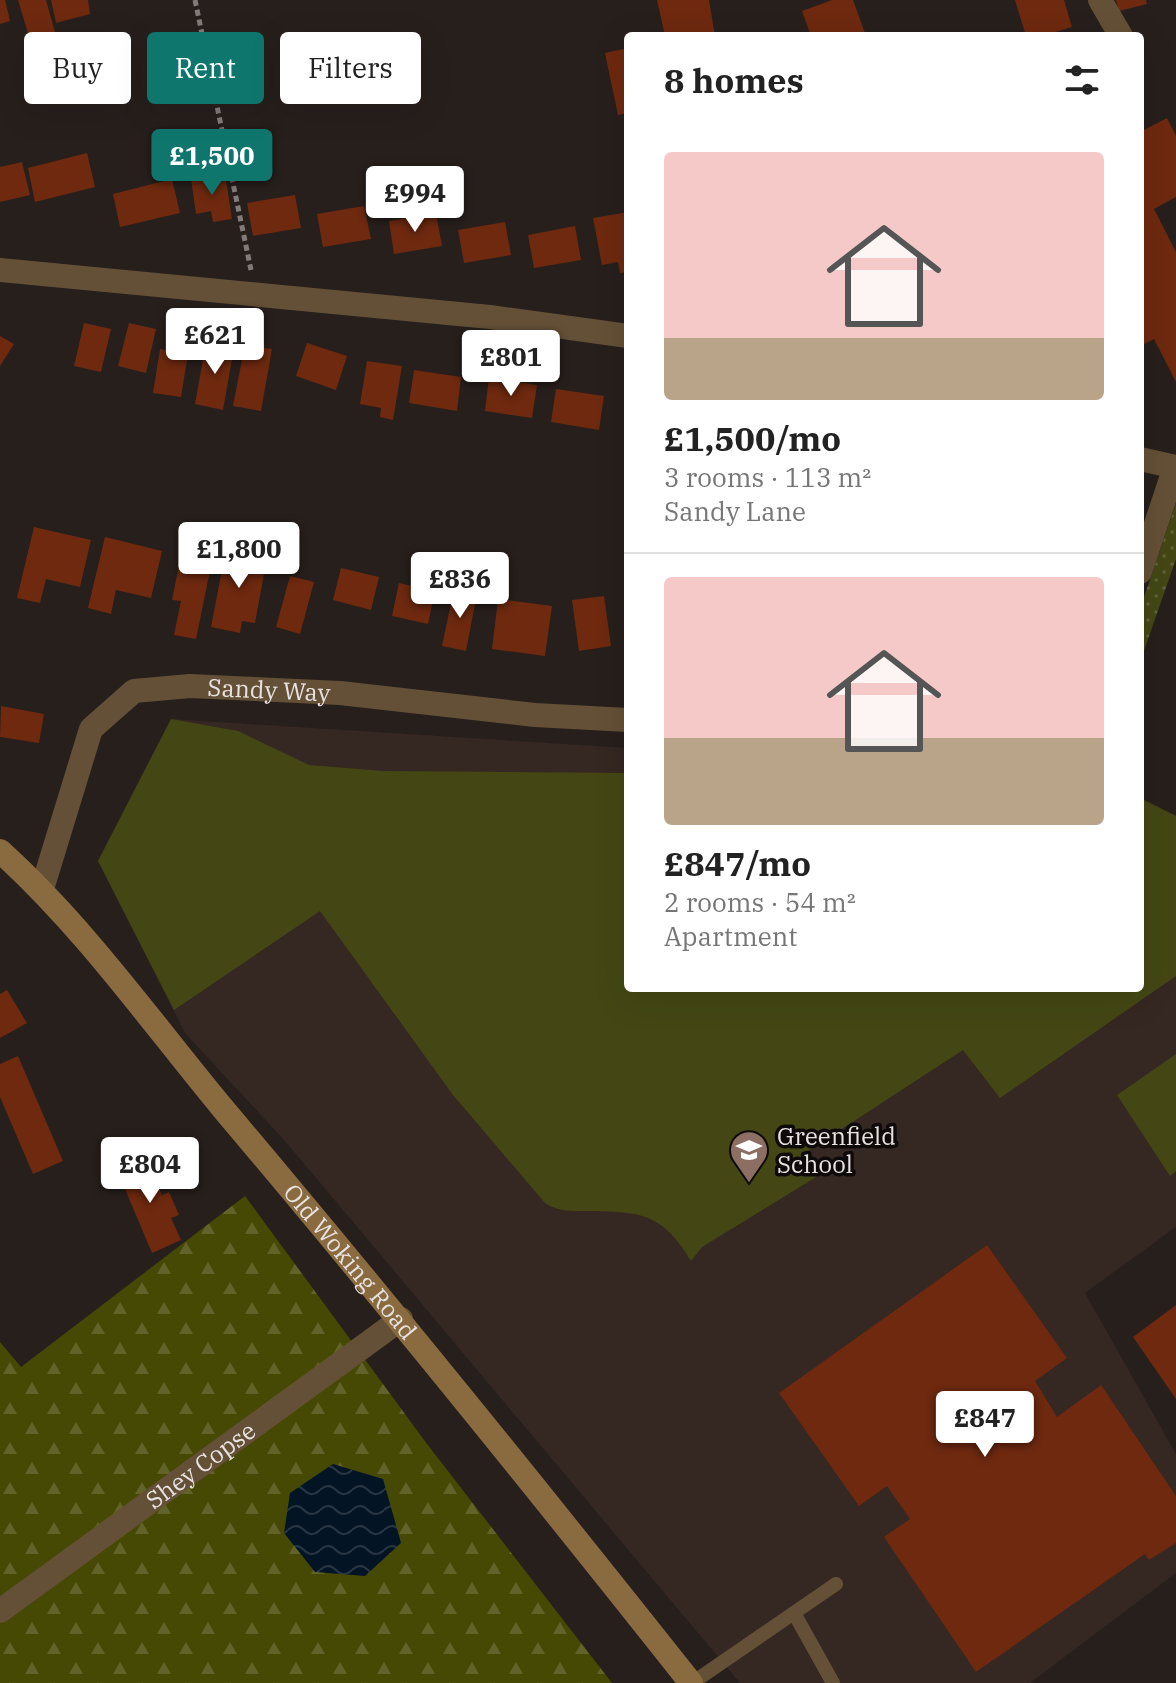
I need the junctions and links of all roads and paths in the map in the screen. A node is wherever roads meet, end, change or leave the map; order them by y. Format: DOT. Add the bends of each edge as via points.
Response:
graph roads {
  1 [pos="195,0"];
  2 [pos="1100,0"];
  3 [pos="1119,32"];
  4 [pos="0,270"];
  5 [pos="256,294"];
  6 [pos="624,335"];
  7 [pos="1144,460"];
  8 [pos="1175,467"];
  9 [pos="1144,560"];
  10 [pos="624,720"];
  11 [pos="0,851"];
  12 [pos="42,889"];
  13 [pos="401,1319"];
  14 [pos="836,1584"];
  15 [pos="0,1611"];
  16 [pos="794,1613"];
  17 [pos="692,1683"];
  18 [pos="833,1683"];
  1 -- 5 [label="path"];
  2 -- 3 [label="street"];
  4 -- 5 [label="street"];
  5 -- 6 [label="street"];
  7 -- 8 [label="street"];
  8 -- 9 [label="street"];
  10 -- 12 [label="street, Sandy Way" via="340,693 190,686 134,691 91,729"];
  11 -- 12 [label="main road, Old Woking Road"];
  12 -- 13 [label="main road, Old Woking Road"];
  13 -- 15 [label="street, Shey Copse"];
  13 -- 17 [label="main road, Old Woking Road"];
  14 -- 16 [label="lane"];
  16 -- 17 [label="lane"];
  16 -- 18 [label="lane"];
}
